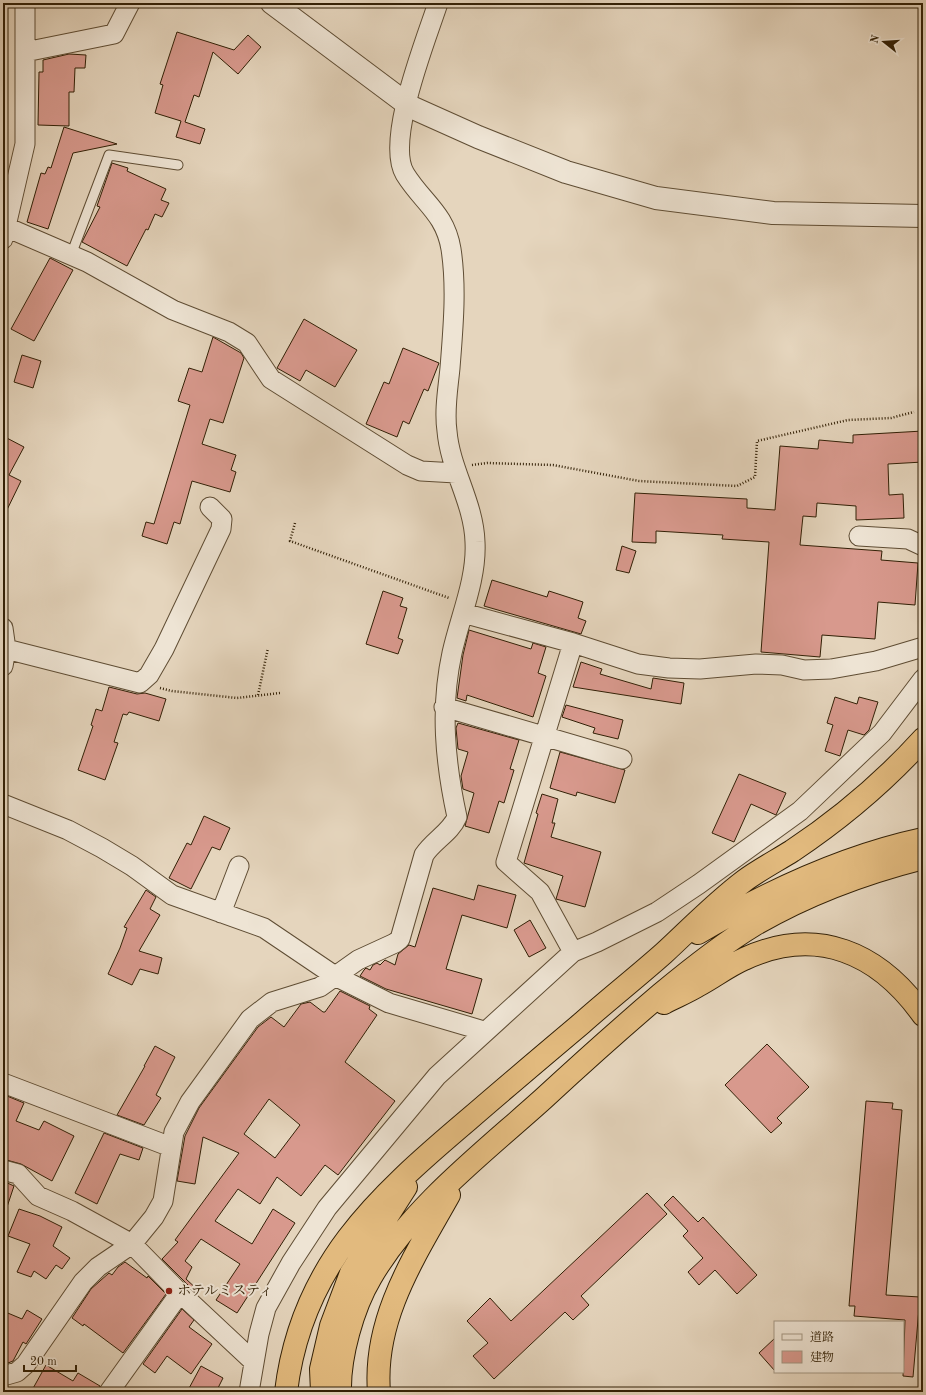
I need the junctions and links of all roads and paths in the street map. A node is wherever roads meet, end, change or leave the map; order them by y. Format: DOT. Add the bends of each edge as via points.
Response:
graph roads {
  1 [pos="25,3"];
  2 [pos="130,3"];
  3 [pos="272,3"];
  4 [pos="438,3"];
  5 [pos="25,52"];
  6 [pos="406,104"];
  7 [pos="178,165"];
  8 [pos="923,216"];
  9 [pos="5,223"];
  10 [pos="70,255"];
  11 [pos="914,412"];
  12 [pos="455,470"];
  13 [pos="210,507"];
  14 [pos="295,523"];
  15 [pos="859,536"];
  16 [pos="923,546"];
  17 [pos="464,608"];
  18 [pos="3,628"];
  19 [pos="573,642"];
  20 [pos="923,647"];
  21 [pos="268,648"];
  22 [pos="4,657"];
  23 [pos="923,679"];
  24 [pos="140,684"];
  25 [pos="280,692"];
  26 [pos="258,695"];
  27 [pos="444,707"];
  28 [pos="545,736"];
  29 [pos="923,739"];
  30 [pos="622,759"];
  31 [pos="3,804"];
  32 [pos="923,839"];
  33 [pos="923,858"];
  34 [pos="239,866"];
  35 [pos="221,913"];
  36 [pos="573,952"];
  37 [pos="662,954"];
  38 [pos="335,976"];
  39 [pos="923,1016"];
  40 [pos="630,1020"];
  41 [pos="484,1031"];
  42 [pos="3,1083"];
  43 [pos="171,1147"];
  44 [pos="426,1155"];
  45 [pos="3,1170"];
  46 [pos="461,1173"];
  47 [pos="132,1244"];
  48 [pos="180,1293"];
  49 [pos="254,1362"];
  50 [pos="3,1376"];
  51 [pos="109,1392"];
  52 [pos="249,1392"];
  53 [pos="286,1392"];
  54 [pos="322,1392"];
  55 [pos="340,1392"];
  56 [pos="379,1392"];
  1 -- 5 [label="street"];
  2 -- 5 [label="street" via="114,34"];
  3 -- 6 [label="street"];
  4 -- 6 [label="street"];
  5 -- 9 [label="street" via="25,144"];
  6 -- 8 [label="street" via="478,137 566,172 656,198 773,213"];
  6 -- 12 [label="street" via="401,126 401,163 404,173 445,226 453,264 452,334 446,409 449,448"];
  7 -- 10 [label="lane" via="109,155"];
  9 -- 10 [label="street"];
  10 -- 12 [label="street" via="173,310 229,332 247,343 271,379 407,465 421,471"];
  11 -- 12 [label="path" via="891,418 848,420 757,441 755,477 737,486 639,481 553,465 487,463"];
  12 -- 17 [label="street" via="473,524 475,541 475,562"];
  13 -- 24 [label="street" via="222,519 221,529 164,649 149,675"];
  14 -- 17 [label="path" via="290,541"];
  15 -- 16 [label="street" via="908,539"];
  17 -- 19 [label="street"];
  17 -- 27 [label="street" via="447,679"];
  18 -- 22 [label="street"];
  19 -- 20 [label="street" via="638,664 700,669 756,664 782,665 804,670 831,669 876,661"];
  19 -- 28 [label="street"];
  21 -- 26 [label="path"];
  22 -- 24 [label="street"];
  23 -- 36 [label="street" via="882,733 800,811 657,912"];
  24 -- 26 [label="path" via="172,692 237,698"];
  25 -- 26 [label="path"];
  27 -- 28 [label="street"];
  27 -- 38 [label="street" via="445,742 457,817 454,824 424,855 400,939 358,960"];
  28 -- 30 [label="street"];
  28 -- 36 [label="street" via="506,862 540,892"];
  29 -- 37 [label="highway" via="860,801 792,851 746,880"];
  31 -- 35 [label="street" via="68,830 95,844 132,866 172,895"];
  32 -- 37 [label="highway" via="897,844 829,868 714,923"];
  33 -- 40 [label="highway" via="886,867 841,883 805,898 754,925 702,960"];
  34 -- 35 [label="street"];
  35 -- 38 [label="street" via="264,928"];
  36 -- 41 [label="street"];
  37 -- 44 [label="highway"];
  38 -- 41 [label="street" via="389,1003"];
  38 -- 43 [label="street" via="320,987 272,1002 250,1019 190,1102 174,1132"];
  39 -- 40 [label="highway" via="898,983 875,966 846,950 797,944 767,950 743,959 698,986"];
  40 -- 46 [label="highway"];
  41 -- 49 [label="street" via="437,1076 327,1208 291,1263 266,1308"];
  42 -- 43 [label="street"];
  43 -- 47 [label="street" via="163,1201"];
  44 -- 53 [label="highway" via="371,1209 328,1267 306,1310 295,1339"];
  44 -- 54 [label="highway" via="351,1273 331,1326 321,1370"];
  45 -- 47 [label="street" via="18,1174 38,1196 72,1211"];
  46 -- 55 [label="highway" via="402,1230 370,1278 351,1324 340,1373"];
  46 -- 56 [label="highway" via="399,1286 382,1334"];
  47 -- 48 [label="street"];
  47 -- 50 [label="street" via="98,1267 83,1282 26,1364 16,1372"];
  48 -- 49 [label="street"];
  48 -- 51 [label="street"];
  49 -- 52 [label="street"];
}
